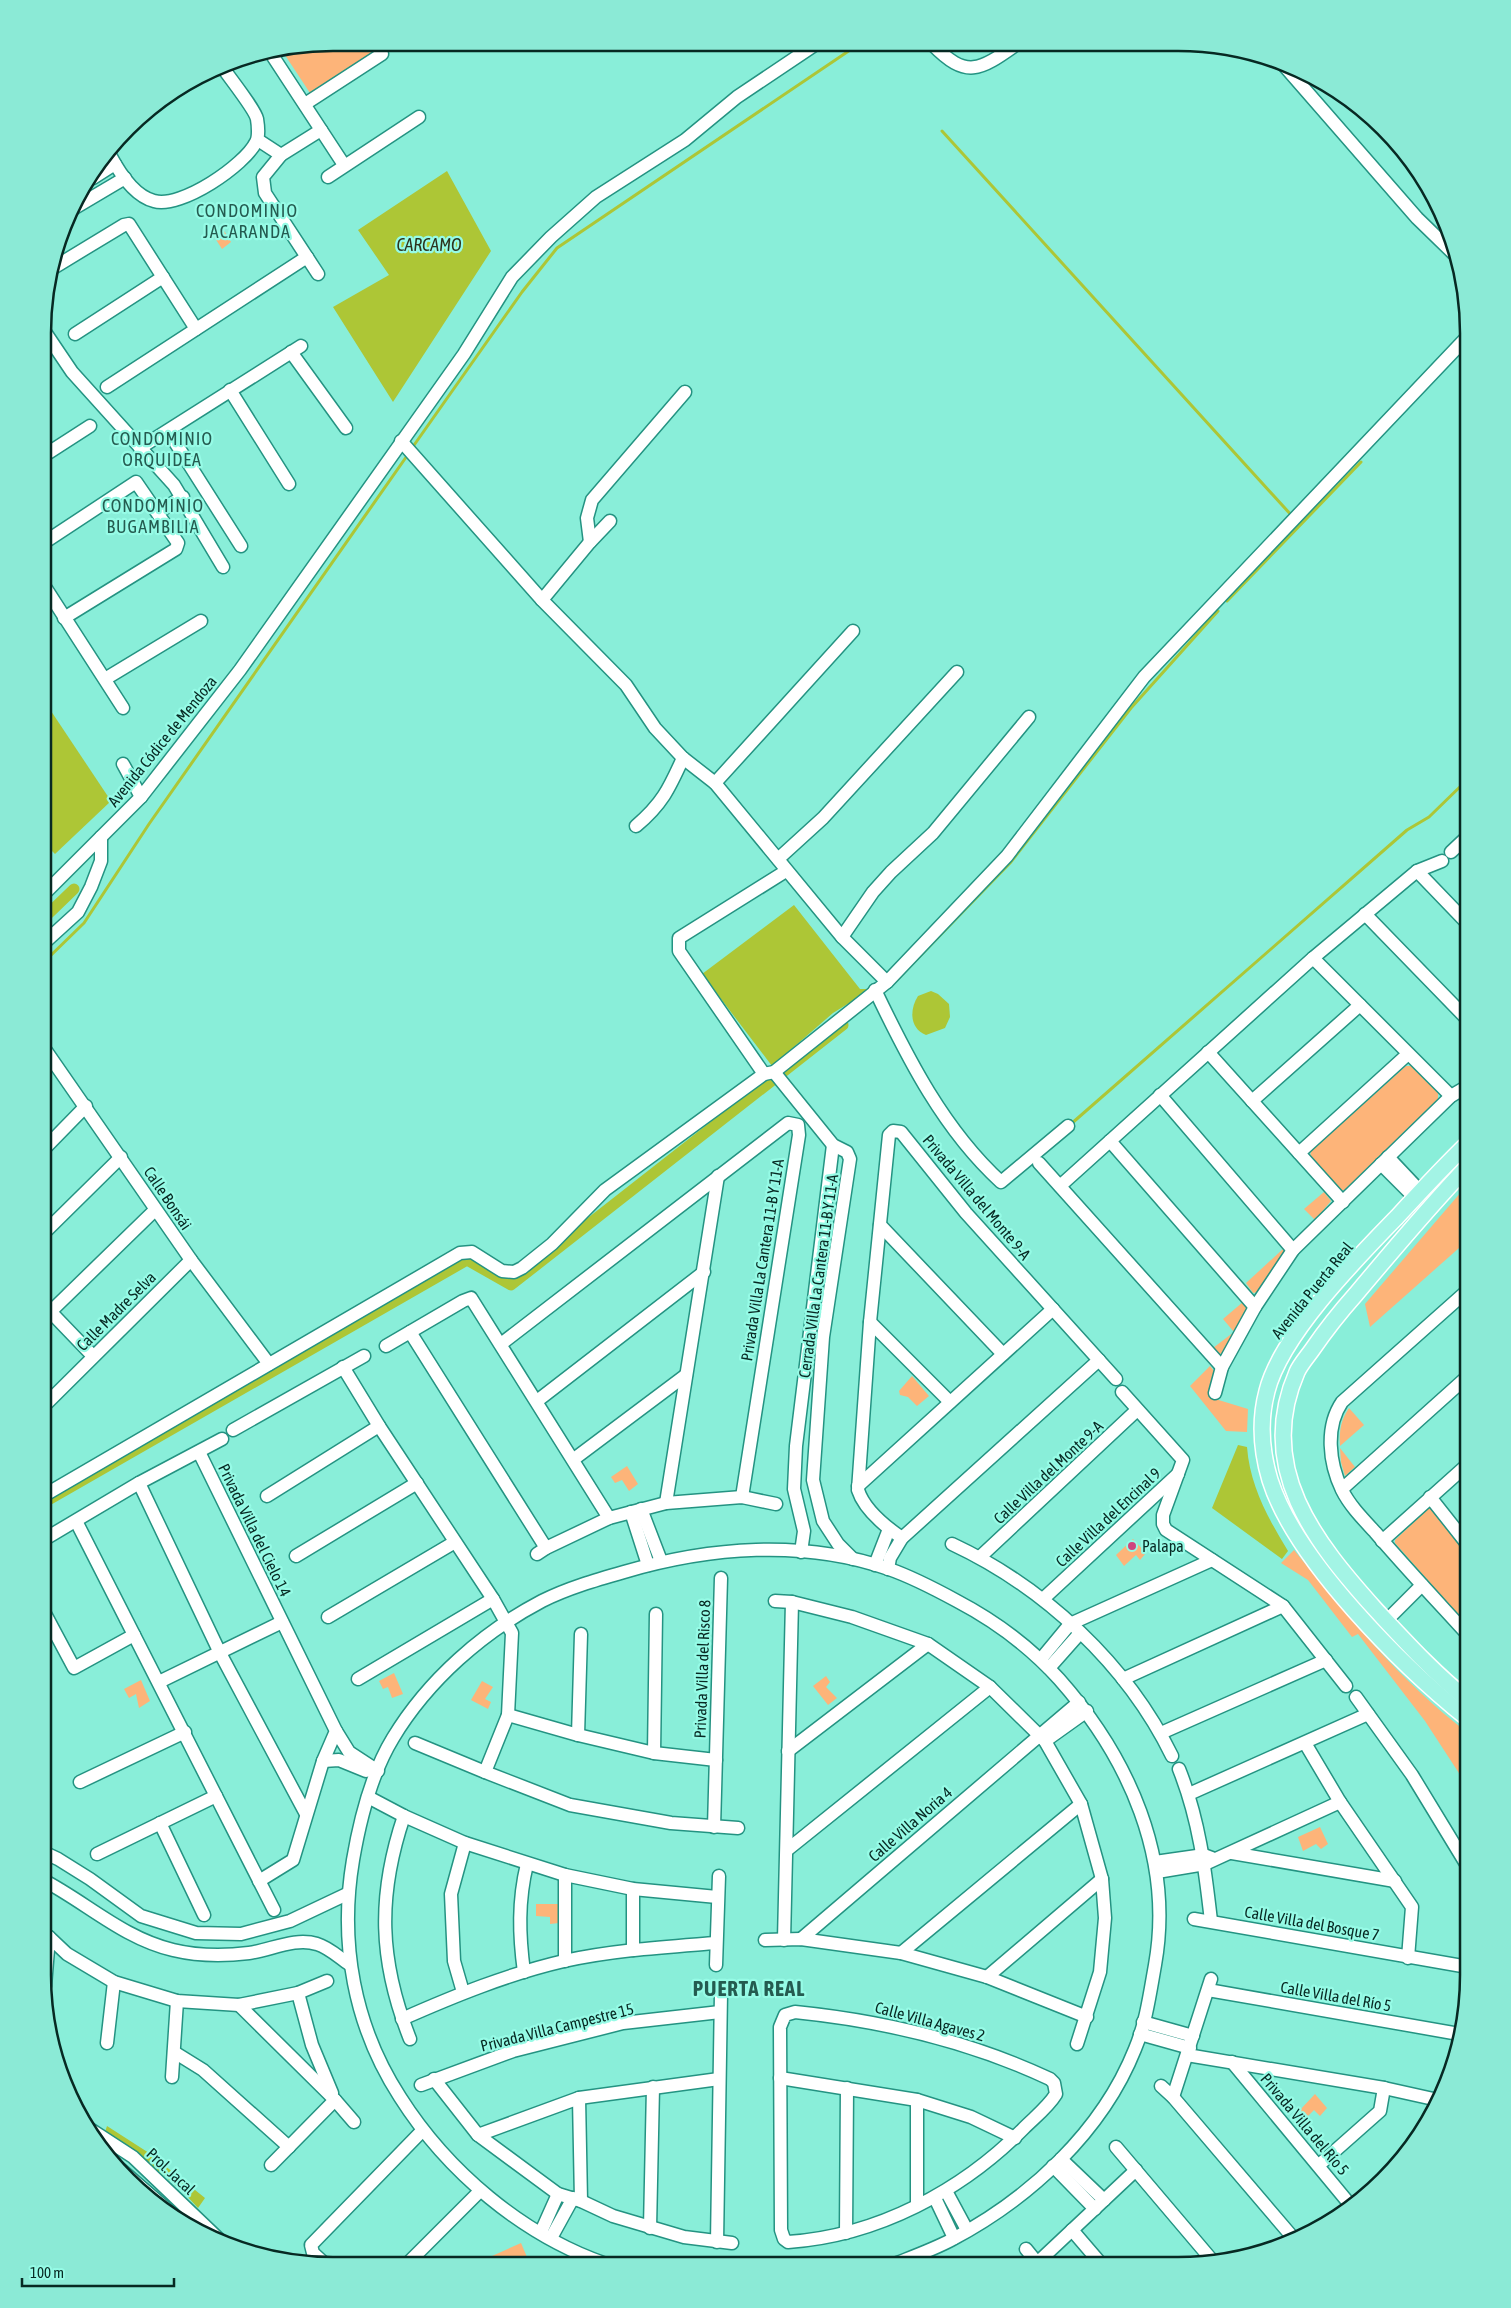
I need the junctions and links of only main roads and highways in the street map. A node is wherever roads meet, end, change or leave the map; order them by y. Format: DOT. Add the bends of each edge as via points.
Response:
graph roads {
  1 [pos="1460,1151"];
  2 [pos="1460,1174"];
  3 [pos="1314,1310"];
  4 [pos="1330,1324"];
  5 [pos="1460,1692"];
  6 [pos="1460,1712"];
  1 -- 3 [label="main road, Avenida Puerta Real"];
  2 -- 4 [label="main road"];
  3 -- 4 [label="main road"];
  3 -- 6 [label="main road, Avenida Puerta Real" via="1283,1353 1267,1389 1261,1430 1270,1482 1288,1521 1346,1599 1406,1664"];
  4 -- 5 [label="main road" via="1297,1370 1287,1398 1284,1462 1295,1498 1324,1549 1384,1619"];
}
